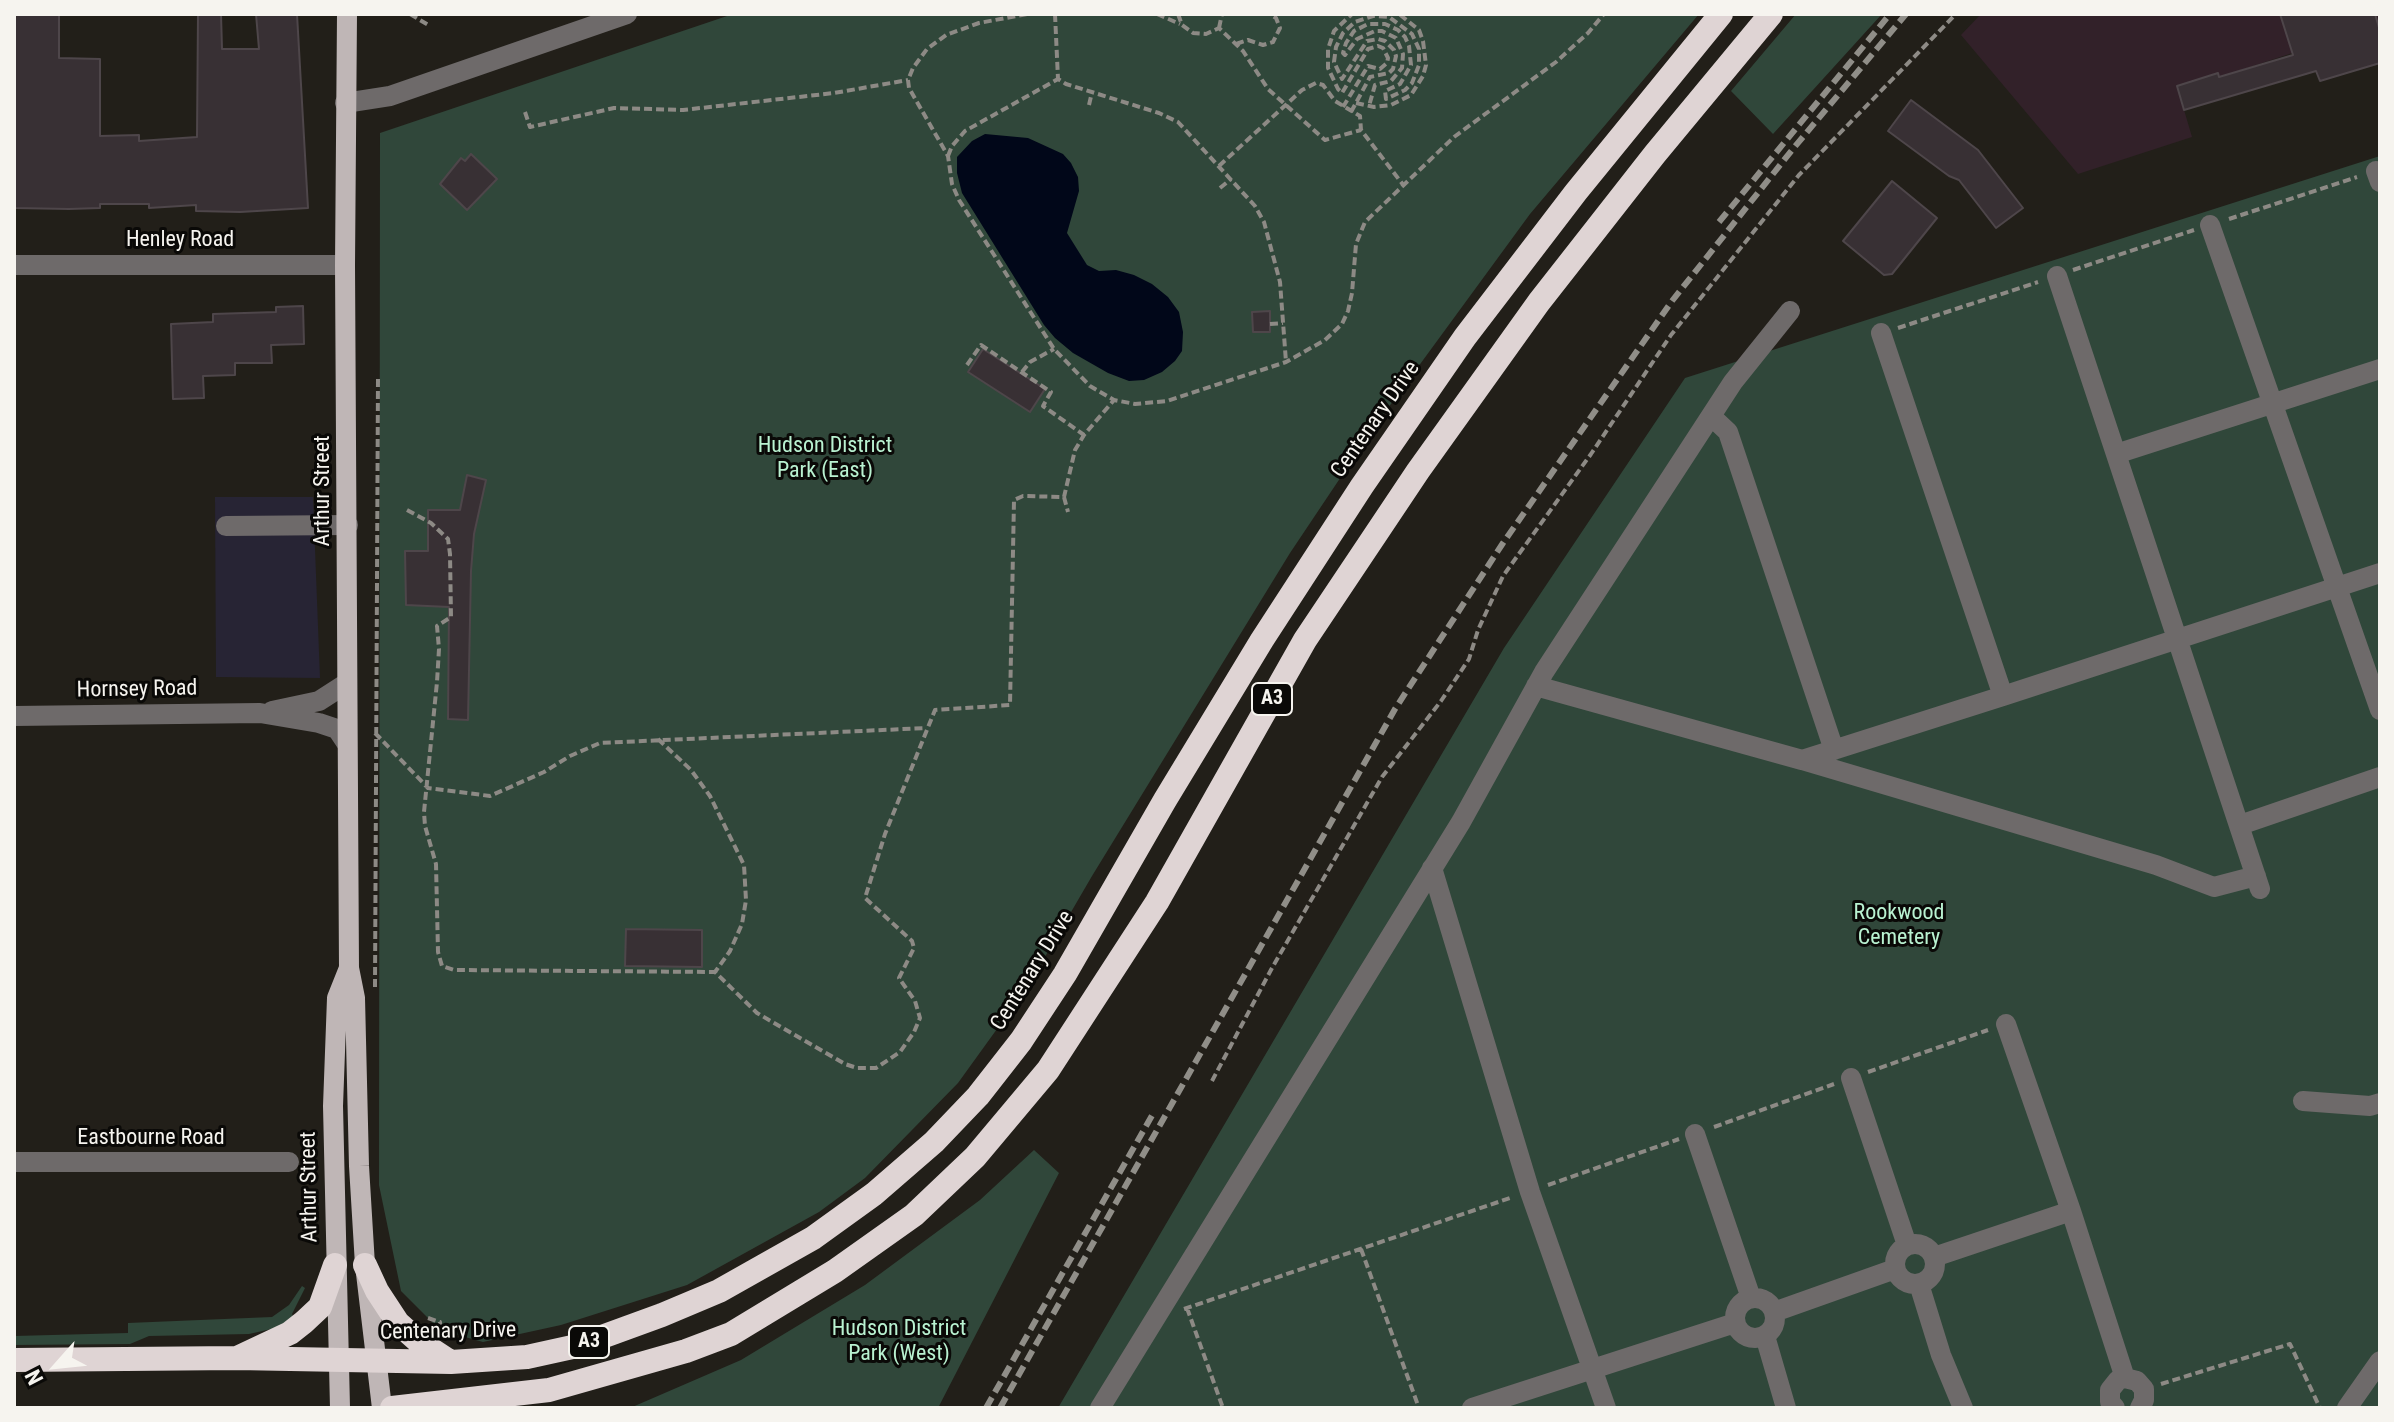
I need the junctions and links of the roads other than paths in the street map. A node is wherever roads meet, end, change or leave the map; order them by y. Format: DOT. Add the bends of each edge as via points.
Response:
graph roads {
  1 [pos="347,14"];
  2 [pos="627,14"];
  3 [pos="1721,14"];
  4 [pos="1771,14"];
  5 [pos="345,103"];
  6 [pos="2210,225"];
  7 [pos="14,265"];
  8 [pos="345,265"];
  9 [pos="2057,276"];
  10 [pos="1790,311"];
  11 [pos="1881,333"];
  12 [pos="2380,369"];
  13 [pos="2272,404"];
  14 [pos="1711,416"];
  15 [pos="2116,454"];
  16 [pos="348,525"];
  17 [pos="226,526"];
  18 [pos="2380,573"];
  19 [pos="2335,588"];
  20 [pos="2178,638"];
  21 [pos="347,683"];
  22 [pos="1536,686"];
  23 [pos="2003,696"];
  24 [pos="2380,710"];
  25 [pos="260,713"];
  26 [pos="14,716"];
  27 [pos="347,744"];
  28 [pos="1834,750"];
  29 [pos="1802,760"];
  30 [pos="2380,777"];
  31 [pos="2240,825"];
  32 [pos="1432,868"];
  33 [pos="349,968"];
  34 [pos="2006,1024"];
  35 [pos="1851,1078"];
  36 [pos="2303,1101"];
  37 [pos="2380,1103"];
  38 [pos="1695,1134"];
  39 [pos="14,1162"];
  40 [pos="289,1162"];
  41 [pos="2071,1211"];
  42 [pos="1907,1245"];
  43 [pos="1934,1257"];
  44 [pos="335,1265"];
  45 [pos="365,1265"];
  46 [pos="1895,1269"];
  47 [pos="1919,1284"];
  48 [pos="1751,1298"];
  49 [pos="1774,1312"];
  50 [pos="1735,1323"];
  51 [pos="1765,1336"];
  52 [pos="237,1358"];
  53 [pos="14,1360"];
  54 [pos="338,1360"];
  55 [pos="376,1360"];
  56 [pos="2380,1361"];
  57 [pos="451,1362"];
  58 [pos="1592,1367"];
  59 [pos="2125,1378"];
  60 [pos="549,1390"];
  61 [pos="2142,1398"];
  62 [pos="2106,1406"];
  63 [pos="340,1408"];
  64 [pos="382,1408"];
  65 [pos="392,1408"];
  66 [pos="524,1408"];
  67 [pos="1100,1408"];
  68 [pos="1472,1408"];
  69 [pos="1606,1408"];
  70 [pos="1786,1408"];
  71 [pos="1963,1408"];
  72 [pos="2347,1408"];
  1 -- 5 [label="main road, Arthur Street"];
  2 -- 5 [label="street" via="390,96"];
  3 -- 57 [label="highway, Centenary Drive / A3" via="1493,301 1362,486 1262,640 1065,974 978,1096 874,1194 813,1238 719,1291 577,1346 527,1357"];
  4 -- 60 [label="highway, A3" via="1539,302 1418,471 1305,640 1149,915 1048,1070 975,1157 914,1215 731,1334"];
  5 -- 8 [label="main road, Arthur Street"];
  6 -- 13 [label="street"];
  7 -- 8 [label="street, Henley Road"];
  8 -- 16 [label="main road, Arthur Street"];
  9 -- 15 [label="street"];
  10 -- 14 [label="street"];
  11 -- 23 [label="street"];
  12 -- 13 [label="street"];
  13 -- 15 [label="street"];
  13 -- 19 [label="street"];
  14 -- 22 [label="street"];
  14 -- 28 [label="street" via="1728,432"];
  15 -- 20 [label="street"];
  16 -- 17 [label="street"];
  16 -- 21 [label="main road, Arthur Street"];
  18 -- 19 [label="street"];
  19 -- 20 [label="street"];
  19 -- 24 [label="street"];
  20 -- 23 [label="street"];
  20 -- 31 [label="street"];
  21 -- 25 [label="street, Hornsey Road" via="319,701"];
  21 -- 27 [label="main road, Arthur Street"];
  22 -- 29 [label="street"];
  22 -- 32 [label="street"];
  23 -- 28 [label="street"];
  25 -- 26 [label="street, Hornsey Road"];
  25 -- 27 [label="street, Hornsey Road" via="337,729"];
  27 -- 33 [label="main road, Arthur Street"];
  28 -- 29 [label="street"];
  29 -- 31 [label="street" via="2214,887 2258,882"];
  30 -- 31 [label="street"];
  32 -- 58 [label="street" via="1530,1192"];
  32 -- 67 [label="street"];
  33 -- 44 [label="main road, Arthur Street" via="337,998"];
  33 -- 45 [label="main road, Arthur Street" via="355,998"];
  34 -- 41 [label="street"];
  35 -- 42 [label="street"];
  36 -- 37 [label="street"];
  38 -- 48 [label="street"];
  39 -- 40 [label="street, Eastbourne Road"];
  41 -- 43 [label="street"];
  41 -- 59 [label="street"];
  42 -- 43 [label="street" via="1922,1244"];
  42 -- 46 [label="street" via="1895,1256"];
  43 -- 47 [label="street" via="1931,1276"];
  44 -- 52 [label="highway" via="320,1307 290,1333"];
  44 -- 54 [label="main road, Arthur Street"];
  45 -- 55 [label="main road, Arthur Street"];
  45 -- 57 [label="highway" via="398,1323"];
  46 -- 47 [label="street" via="1906,1282"];
  46 -- 49 [label="street"];
  47 -- 71 [label="street"];
  48 -- 49 [label="street" via="1769,1303"];
  48 -- 50 [label="street" via="1736,1309"];
  49 -- 51 [label="street" via="1774,1326"];
  50 -- 51 [label="street" via="1748,1338"];
  50 -- 58 [label="street"];
  51 -- 70 [label="street"];
  52 -- 53 [label="highway, Centenary Drive / A3"];
  52 -- 54 [label="highway, Centenary Drive / A3"];
  54 -- 55 [label="highway, Centenary Drive / A3"];
  54 -- 63 [label="main road, Arthur Street"];
  55 -- 57 [label="highway, Centenary Drive / A3"];
  55 -- 64 [label="main road, Arthur Street"];
  56 -- 72 [label="street"];
  58 -- 68 [label="street"];
  58 -- 69 [label="street"];
  59 -- 61 [label="street" via="2137,1381"];
  59 -- 62 [label="street" via="2113,1384"];
  60 -- 65 [label="highway, A3"];
  60 -- 66 [label="highway"];
}
